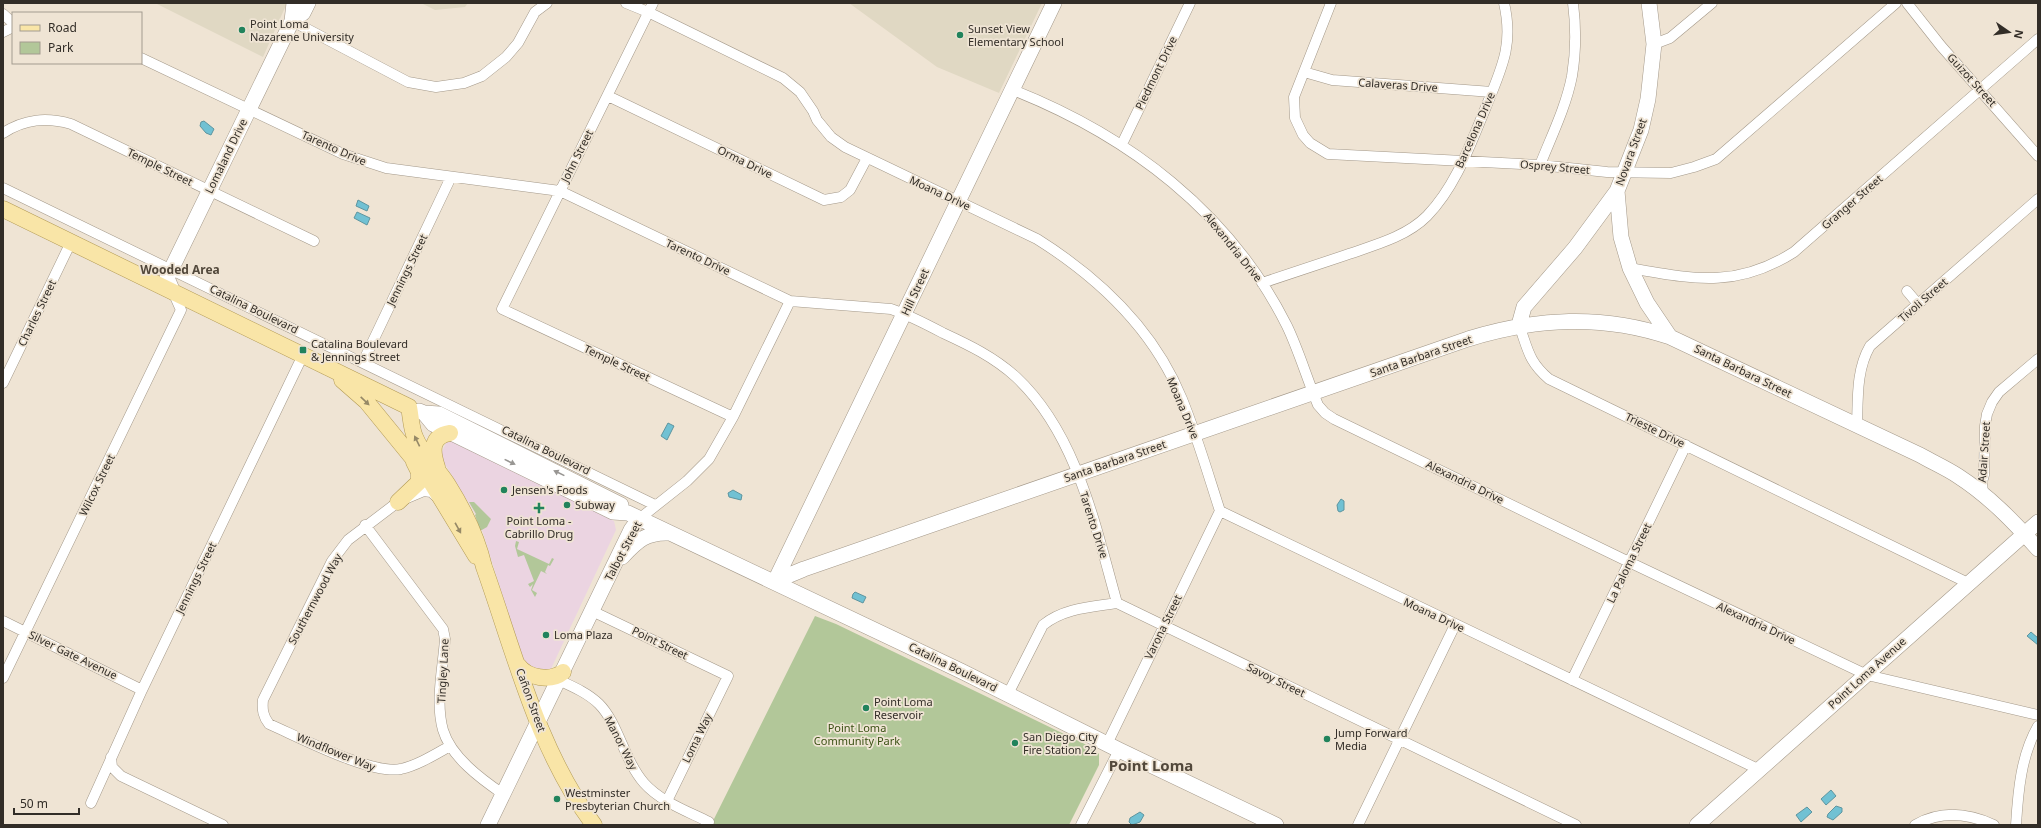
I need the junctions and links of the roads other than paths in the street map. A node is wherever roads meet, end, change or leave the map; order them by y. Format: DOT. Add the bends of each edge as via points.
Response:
graph roads {
  1 [pos="294,3"];
  2 [pos="308,3"];
  3 [pos="547,3"];
  4 [pos="626,3"];
  5 [pos="1054,3"];
  6 [pos="1190,3"];
  7 [pos="1331,3"];
  8 [pos="1504,3"];
  9 [pos="1573,3"];
  10 [pos="1649,3"];
  11 [pos="1712,3"];
  12 [pos="1896,3"];
  13 [pos="1907,3"];
  14 [pos="651,7"];
  15 [pos="3,14"];
  16 [pos="292,21"];
  17 [pos="12,22"];
  18 [pos="12,28"];
  19 [pos="3,32"];
  20 [pos="2038,39"];
  21 [pos="1654,44"];
  22 [pos="142,58"];
  23 [pos="1304,72"];
  24 [pos="1981,89"];
  25 [pos="1012,90"];
  26 [pos="1492,92"];
  27 [pos="608,96"];
  28 [pos="250,108"];
  29 [pos="3,132"];
  30 [pos="1122,144"];
  31 [pos="2038,156"];
  32 [pos="867,158"];
  33 [pos="1464,161"];
  34 [pos="1540,165"];
  35 [pos="1624,171"];
  36 [pos="451,177"];
  37 [pos="3,188"];
  38 [pos="209,190"];
  39 [pos="1617,191"];
  40 [pos="560,192"];
  41 [pos="2038,200"];
  42 [pos="958,202"];
  43 [pos="3,209"];
  44 [pos="314,241"];
  45 [pos="71,242"];
  46 [pos="1630,268"];
  47 [pos="171,269"];
  48 [pos="1262,283"];
  49 [pos="1907,291"];
  50 [pos="173,292"];
  51 [pos="790,301"];
  52 [pos="1918,304"];
  53 [pos="502,310"];
  54 [pos="905,314"];
  55 [pos="1519,325"];
  56 [pos="1670,337"];
  57 [pos="303,354"];
  58 [pos="2038,358"];
  59 [pos="363,362"];
  60 [pos="325,366"];
  61 [pos="3,383"];
  62 [pos="1313,393"];
  63 [pos="417,410"];
  64 [pos="733,417"];
  65 [pos="1857,426"];
  66 [pos="450,433"];
  67 [pos="1195,434"];
  68 [pos="1686,445"];
  69 [pos="411,455"];
  70 [pos="437,469"];
  71 [pos="1077,474"];
  72 [pos="1982,494"];
  73 [pos="398,502"];
  74 [pos="445,505"];
  75 [pos="656,505"];
  76 [pos="1220,511"];
  77 [pos="634,516"];
  78 [pos="2038,522"];
  79 [pos="365,525"];
  80 [pos="670,533"];
  81 [pos="2024,534"];
  82 [pos="2038,549"];
  83 [pos="1629,562"];
  84 [pos="484,567"];
  85 [pos="614,567"];
  86 [pos="774,581"];
  87 [pos="1968,583"];
  88 [pos="1117,603"];
  89 [pos="592,611"];
  90 [pos="3,621"];
  91 [pos="1164,625"];
  92 [pos="1455,625"];
  93 [pos="26,632"];
  94 [pos="518,665"];
  95 [pos="1867,675"];
  96 [pos="558,676"];
  97 [pos="728,676"];
  98 [pos="3,678"];
  99 [pos="1572,680"];
  100 [pos="142,690"];
  101 [pos="1008,694"];
  102 [pos="263,700"];
  103 [pos="2038,715"];
  104 [pos="538,724"];
  105 [pos="2038,726"];
  106 [pos="1399,740"];
  107 [pos="450,746"];
  108 [pos="1113,747"];
  109 [pos="111,757"];
  110 [pos="1760,770"];
  111 [pos="503,794"];
  112 [pos="667,801"];
  113 [pos="91,803"];
  114 [pos="709,822"];
  115 [pos="218,824"];
  116 [pos="488,825"];
  117 [pos="594,825"];
  118 [pos="1081,825"];
  119 [pos="1276,825"];
  120 [pos="1358,825"];
  121 [pos="1576,825"];
  122 [pos="1697,825"];
  123 [pos="1915,825"];
  124 [pos="1994,825"];
  125 [pos="2016,825"];
  1 -- 16 [label="street, Lomaland Drive"];
  2 -- 16 [label="street, Lomaland Drive" via="303,13"];
  3 -- 16 [label="street" via="535,12 518,43 506,57 482,76 464,83 436,87 408,82"];
  4 -- 14 [label="street, Moana Drive"];
  5 -- 25 [label="street, Hill Street"];
  6 -- 30 [label="street, Piedmont Drive"];
  7 -- 23 [label="street, Osprey Street"];
  8 -- 26 [label="street, Barcelona Drive" via="1508,36 1501,73"];
  9 -- 34 [label="street" via="1576,27 1572,76"];
  10 -- 21 [label="street, Novara Street"];
  11 -- 21 [label="street" via="1670,38"];
  12 -- 35 [label="street, Osprey Street" via="1716,158 1671,173"];
  13 -- 24 [label="street, Guizot Street" via="1941,46"];
  14 -- 27 [label="street, John Street"];
  14 -- 32 [label="street, Moana Drive" via="783,78 800,92 831,137"];
  15 -- 17 [label="street"];
  16 -- 28 [label="street, Lomaland Drive"];
  18 -- 19 [label="street"];
  20 -- 24 [label="street, Granger Street"];
  21 -- 35 [label="street, Novara Street" via="1648,99 1641,130"];
  22 -- 28 [label="street, Tarento Drive"];
  23 -- 26 [label="street, Calaveras Drive" via="1332,80"];
  23 -- 33 [label="street, Osprey Street" via="1294,97 1295,118 1303,136 1328,154"];
  24 -- 31 [label="street, Guizot Street"];
  24 -- 46 [label="street, Granger Street" via="1794,252 1779,262 1747,274 1727,278 1698,278"];
  25 -- 30 [label="street, Alexandria Drive" via="1069,115"];
  25 -- 42 [label="street, Hill Street"];
  26 -- 33 [label="street, Barcelona Drive"];
  27 -- 32 [label="street, Orma Drive" via="824,200 841,197 850,190"];
  27 -- 40 [label="street, John Street"];
  28 -- 36 [label="street, Tarento Drive" via="371,165"];
  28 -- 38 [label="street, Lomaland Drive"];
  29 -- 38 [label="street, Temple Street" via="32,120 62,121"];
  30 -- 48 [label="street, Alexandria Drive" via="1164,174 1200,207"];
  32 -- 42 [label="street, Moana Drive"];
  33 -- 34 [label="street, Osprey Street"];
  33 -- 48 [label="street, Barcelona Drive" via="1426,216 1406,232"];
  34 -- 35 [label="street, Osprey Street" via="1607,172"];
  35 -- 39 [label="street, Novara Street"];
  36 -- 40 [label="street, Tarento Drive"];
  36 -- 59 [label="street, Jennings Street"];
  37 -- 47 [label="street, Catalina Boulevard"];
  38 -- 44 [label="street, Temple Street"];
  38 -- 47 [label="street, Lomaland Drive"];
  39 -- 46 [label="street, Novara Street" via="1621,237"];
  39 -- 55 [label="street" via="1575,248 1524,307"];
  40 -- 51 [label="street, Tarento Drive"];
  40 -- 53 [label="street, John Street"];
  41 -- 52 [label="street, Tivoli Street"];
  42 -- 54 [label="street, Hill Street"];
  42 -- 67 [label="street, Moana Drive" via="1037,239 1077,266 1121,305 1165,366"];
  43 -- 45 [label="main road, Catalina Boulevard"];
  45 -- 50 [label="main road, Catalina Boulevard"];
  45 -- 61 [label="street, Charles Street"];
  46 -- 56 [label="street, Novara Street" via="1647,303"];
  47 -- 50 [label="street, Lomaland Drive" via="167,278"];
  47 -- 59 [label="street, Catalina Boulevard"];
  48 -- 62 [label="street, Alexandria Drive" via="1287,327"];
  49 -- 52 [label="street"];
  50 -- 57 [label="main road, Catalina Boulevard"];
  50 -- 93 [label="street, Wilcox Street" via="181,310"];
  51 -- 54 [label="street, Tarento Drive" via="891,309"];
  51 -- 64 [label="street, Talbot Street"];
  52 -- 65 [label="street, Tivoli Street" via="1870,346 1863,358"];
  53 -- 64 [label="street, Temple Street"];
  54 -- 71 [label="street, Tarento Drive" via="971,346 1015,376 1033,394 1056,426"];
  54 -- 86 [label="street, Hill Street"];
  55 -- 56 [label="street, Santa Barbara Street" via="1567,321 1596,322 1627,326"];
  55 -- 62 [label="street, Santa Barbara Street" via="1468,339"];
  55 -- 68 [label="street, Trieste Drive" via="1536,367 1549,379"];
  56 -- 65 [label="street, Santa Barbara Street"];
  57 -- 60 [label="main road, Catalina Boulevard"];
  57 -- 100 [label="street, Jennings Street"];
  58 -- 72 [label="street, Adair Street" via="1999,392 1987,414"];
  59 -- 75 [label="street, Catalina Boulevard"];
  60 -- 63 [label="main road, Catalina Boulevard"];
  60 -- 69 [label="main road, Cañon Street, one-way" via="366,401"];
  62 -- 67 [label="street, Santa Barbara Street"];
  62 -- 83 [label="street, Alexandria Drive" via="1324,413"];
  63 -- 66 [label="street, Catalina Boulevard" via="433,424"];
  70 -- 63 [label="main road, Cañon Street, one-way" via="416,439"];
  77 -- 63 [label="street, Catalina Boulevard, one-way" via="618,503 439,414"];
  64 -- 75 [label="street, Talbot Street" via="709,460"];
  65 -- 72 [label="street, Santa Barbara Street" via="1958,475"];
  66 -- 70 [label="main road" via="440,436 434,443 433,453"];
  66 -- 77 [label="street, Catalina Boulevard, one-way" via="613,512"];
  67 -- 71 [label="street, Santa Barbara Street"];
  67 -- 76 [label="street, Moana Drive"];
  68 -- 83 [label="street, La Paloma Street"];
  68 -- 87 [label="street, Trieste Drive"];
  69 -- 73 [label="main road" via="419,472 419,482"];
  69 -- 74 [label="main road, Cañon Street"];
  70 -- 84 [label="main road, Cañon Street" via="468,520 478,541"];
  71 -- 86 [label="street, Santa Barbara Street"];
  71 -- 88 [label="street, Tarento Drive" via="1098,534"];
  72 -- 81 [label="street, Santa Barbara Street" via="2006,514"];
  73 -- 74 [label="street, Southernwood Way" via="424,491 431,492"];
  73 -- 79 [label="street, Southernwood Way"];
  74 -- 84 [label="main road, Cañon Street, one-way"];
  75 -- 77 [label="street, Talbot Street"];
  76 -- 91 [label="street, Varona Street"];
  76 -- 92 [label="street, Moana Drive"];
  77 -- 80 [label="street, Catalina Boulevard"];
  77 -- 85 [label="street, Talbot Street" via="631,530"];
  78 -- 81 [label="street, Point Loma Avenue"];
  79 -- 102 [label="street, Southernwood Way" via="348,540 332,561"];
  79 -- 107 [label="street, Tingley Lane" via="443,629 445,639 440,705 443,730"];
  80 -- 85 [label="street" via="655,532 645,537"];
  80 -- 86 [label="street, Catalina Boulevard"];
  81 -- 82 [label="street, Santa Barbara Street"];
  81 -- 87 [label="street, Point Loma Avenue"];
  83 -- 95 [label="street, Alexandria Drive"];
  83 -- 99 [label="street, La Paloma Street"];
  84 -- 94 [label="main road, Cañon Street"];
  85 -- 89 [label="street, Talbot Street"];
  86 -- 101 [label="street, Catalina Boulevard"];
  87 -- 95 [label="street, Point Loma Avenue"];
  88 -- 91 [label="street, Savoy Street"];
  88 -- 101 [label="street" via="1065,612 1052,617 1043,625"];
  89 -- 96 [label="street, Talbot Street"];
  89 -- 97 [label="street, Point Street"];
  90 -- 93 [label="street, Silver Gate Avenue"];
  91 -- 106 [label="street, Savoy Street"];
  91 -- 108 [label="street, Varona Street"];
  92 -- 99 [label="street, Moana Drive"];
  92 -- 106 [label="street"];
  93 -- 98 [label="street, Wilcox Street"];
  93 -- 100 [label="street, Silver Gate Avenue"];
  94 -- 96 [label="main road" via="528,674"];
  94 -- 104 [label="main road, Cañon Street"];
  95 -- 103 [label="street, Alexandria Drive"];
  95 -- 110 [label="street, Point Loma Avenue"];
  96 -- 104 [label="street, Talbot Street"];
  96 -- 112 [label="street, Manor Way" via="602,707 637,774 650,789"];
  97 -- 112 [label="street, Loma Way"];
  99 -- 110 [label="street, Moana Drive"];
  100 -- 109 [label="street, Jennings Street"];
  101 -- 108 [label="street, Catalina Boulevard"];
  102 -- 107 [label="street, Windflower Way" via="264,717 269,724 368,766 387,770 400,769 417,764"];
  104 -- 111 [label="street, Talbot Street"];
  104 -- 117 [label="main road, Cañon Street" via="568,786"];
  105 -- 125 [label="street" via="2025,757"];
  106 -- 120 [label="street"];
  106 -- 121 [label="street, Savoy Street"];
  107 -- 111 [label="street, Tingley Lane" via="468,766"];
  108 -- 118 [label="street, Varona Street"];
  108 -- 119 [label="street, Catalina Boulevard"];
  109 -- 113 [label="street, Jennings Street"];
  109 -- 115 [label="street" via="112,767 121,776"];
  110 -- 122 [label="street, Point Loma Avenue"];
  111 -- 116 [label="street, Talbot Street"];
  112 -- 114 [label="street, Manor Way"];
  123 -- 124 [label="street" via="1931,818 1953,814 1970,816"];
}
